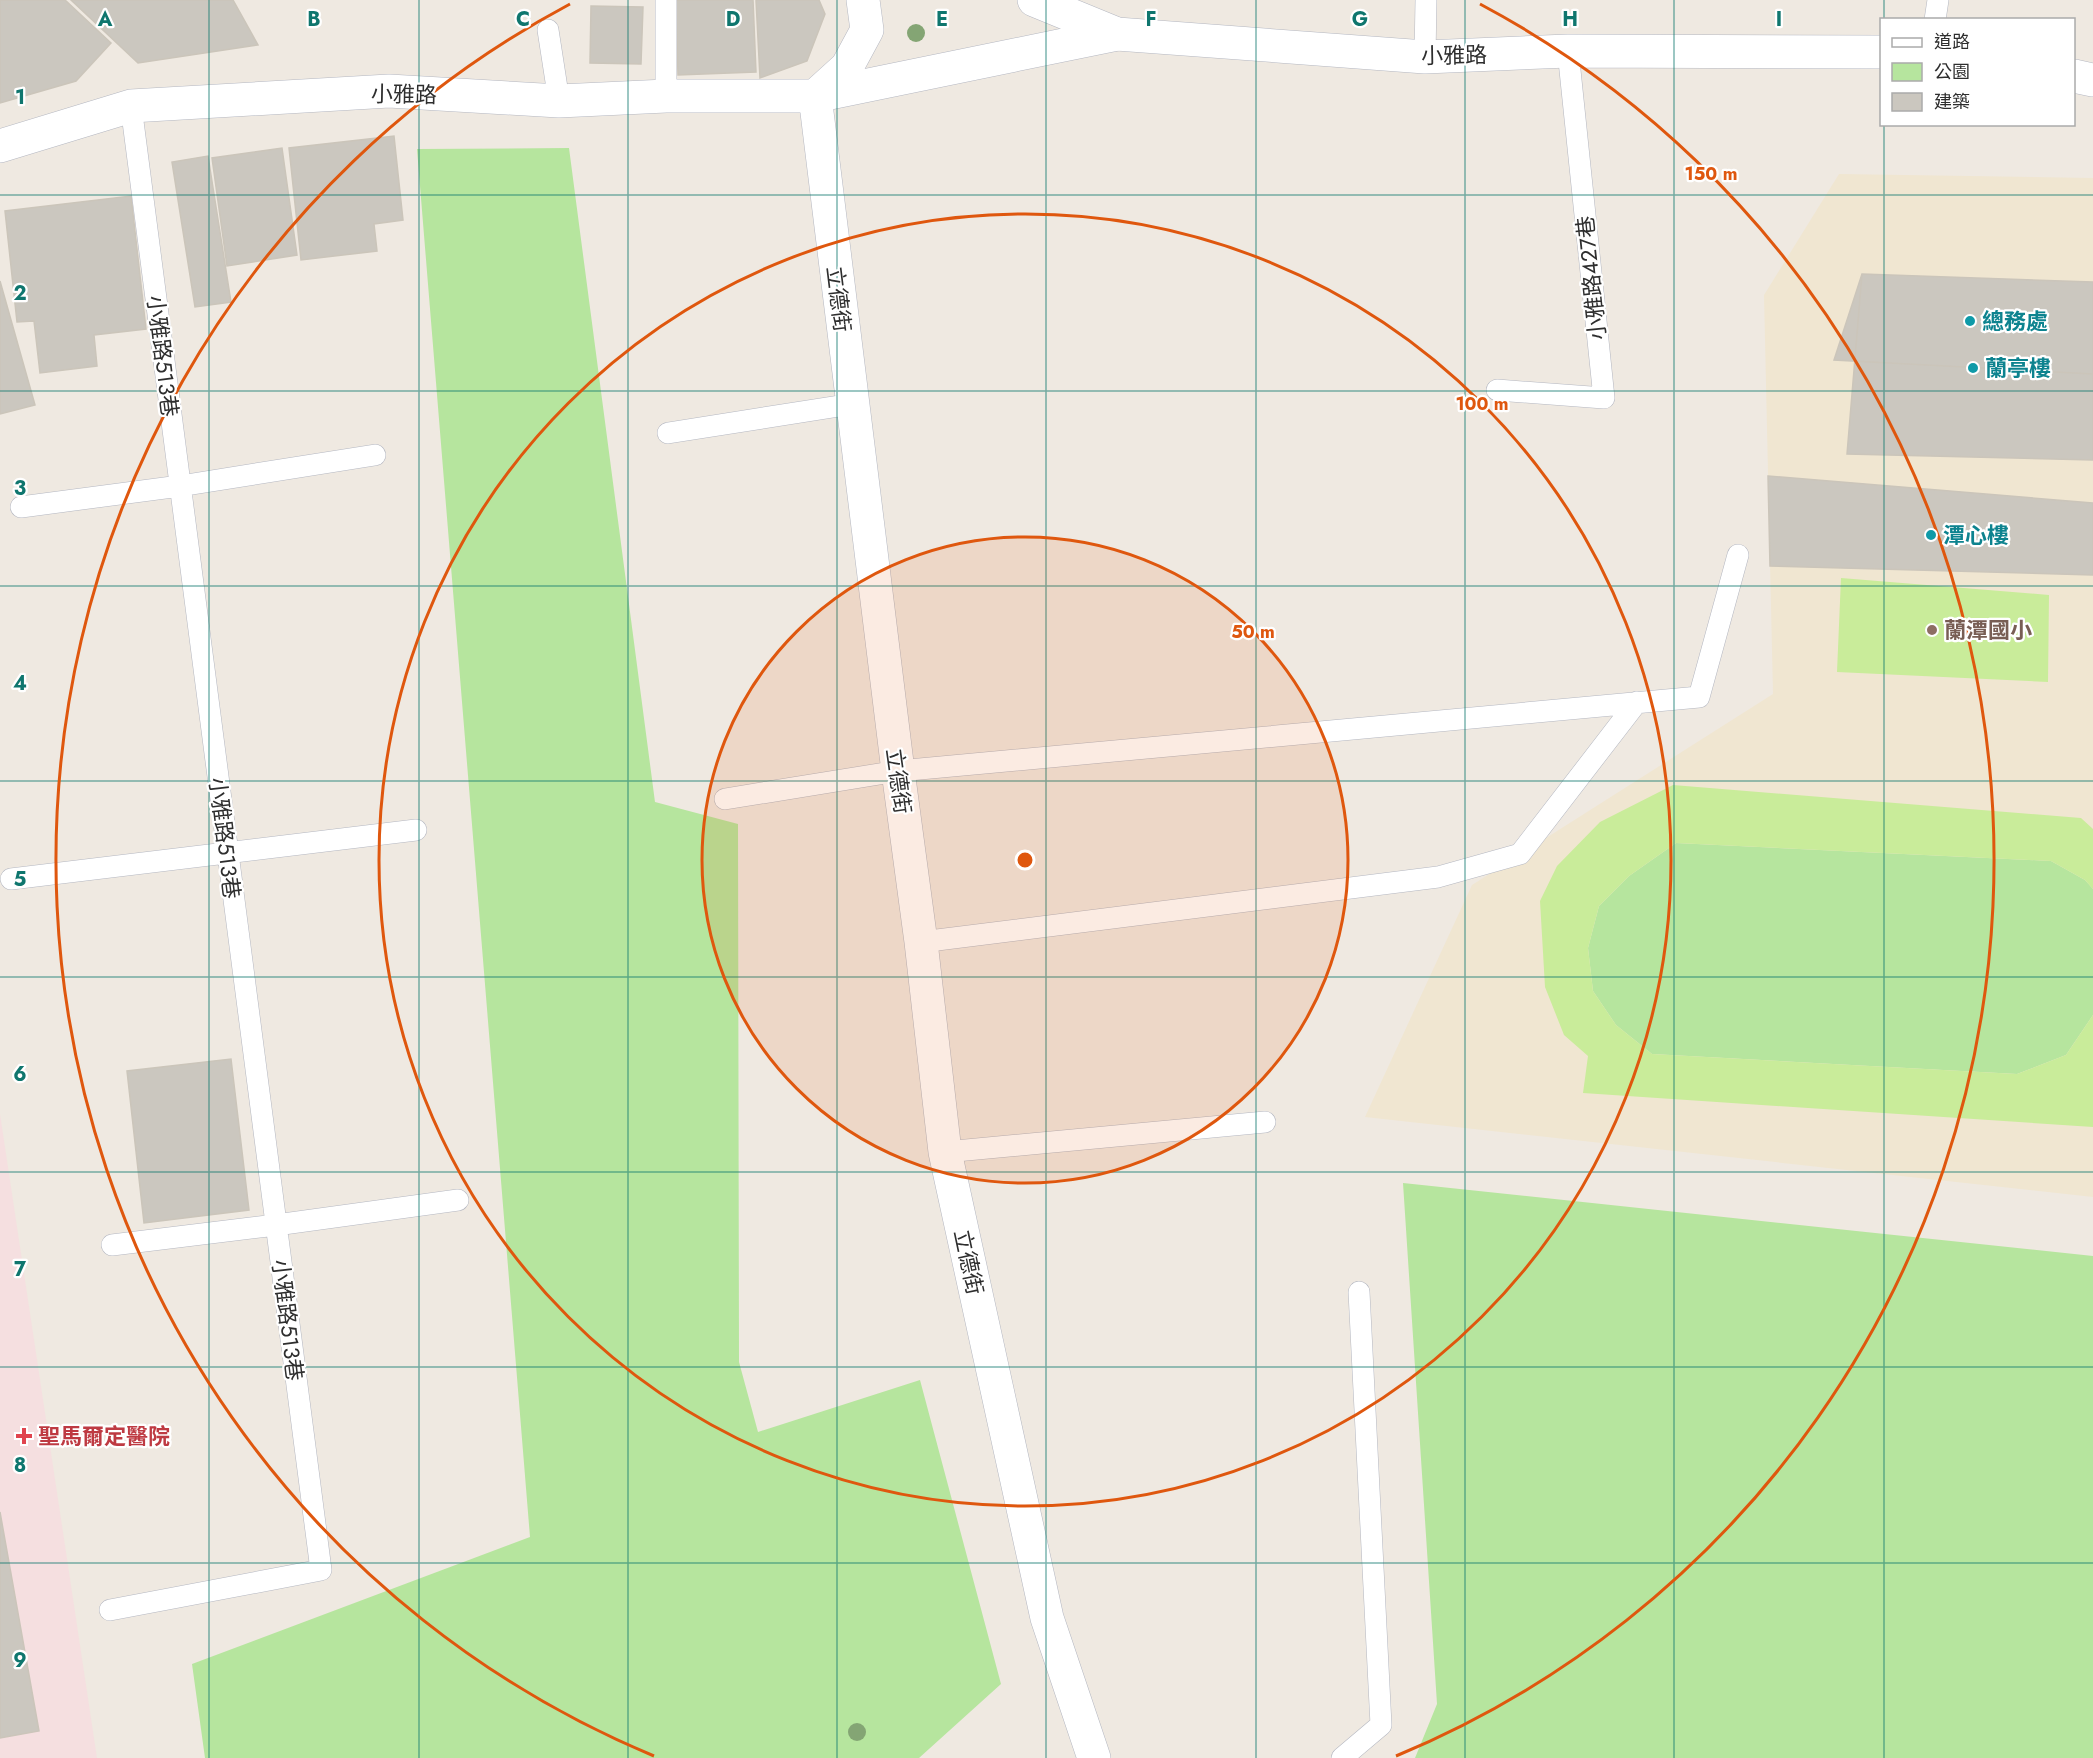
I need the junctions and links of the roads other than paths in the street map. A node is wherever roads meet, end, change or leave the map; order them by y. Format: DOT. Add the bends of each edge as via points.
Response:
graph roads {
  1 [pos="666,0"];
  2 [pos="863,0"];
  3 [pos="1034,0"];
  4 [pos="1426,0"];
  5 [pos="1938,0"];
  6 [pos="1935,18"];
  7 [pos="548,30"];
  8 [pos="1117,34"];
  9 [pos="1568,51"];
  10 [pos="1880,52"];
  11 [pos="1425,57"];
  12 [pos="2075,76"];
  13 [pos="2093,80"];
  14 [pos="666,96"];
  15 [pos="814,96"];
  16 [pos="559,101"];
  17 [pos="131,106"];
  18 [pos="0,146"];
  19 [pos="1497,390"];
  20 [pos="852,404"];
  21 [pos="668,433"];
  22 [pos="375,455"];
  23 [pos="180,486"];
  24 [pos="21,507"];
  25 [pos="1738,555"];
  26 [pos="1637,702"];
  27 [pos="897,771"];
  28 [pos="725,799"];
  29 [pos="416,830"];
  30 [pos="227,853"];
  31 [pos="11,879"];
  32 [pos="921,942"];
  33 [pos="1265,1122"];
  34 [pos="945,1152"];
  35 [pos="458,1200"];
  36 [pos="276,1225"];
  37 [pos="112,1245"];
  38 [pos="1359,1292"];
  39 [pos="110,1610"];
  40 [pos="1095,1758"];
  41 [pos="1342,1758"];
  1 -- 14 [label="lane"];
  2 -- 15 [label="street" via="867,30 847,67"];
  3 -- 8 [label="street, 小雅路"];
  4 -- 11 [label="lane"];
  5 -- 6 [label="lane"];
  7 -- 16 [label="lane"];
  8 -- 11 [label="street, 小雅路"];
  8 -- 15 [label="street"];
  9 -- 10 [label="street, 小雅路"];
  9 -- 11 [label="street, 小雅路"];
  9 -- 19 [label="lane, 小雅路427巷" via="1604,398"];
  12 -- 13 [label="street"];
  14 -- 15 [label="street, 小雅路"];
  14 -- 16 [label="street, 小雅路"];
  15 -- 20 [label="street, 立德街"];
  16 -- 17 [label="street, 小雅路" via="389,92"];
  17 -- 18 [label="street, 小雅路"];
  17 -- 23 [label="lane, 小雅路513巷"];
  20 -- 21 [label="lane"];
  20 -- 27 [label="street, 立德街"];
  22 -- 23 [label="lane"];
  23 -- 24 [label="lane"];
  23 -- 30 [label="lane, 小雅路513巷"];
  25 -- 26 [label="lane" via="1699,697"];
  26 -- 27 [label="lane"];
  26 -- 32 [label="lane" via="1520,854 1438,877"];
  27 -- 28 [label="lane"];
  27 -- 32 [label="street, 立德街"];
  29 -- 30 [label="lane"];
  30 -- 31 [label="lane"];
  30 -- 36 [label="lane, 小雅路513巷"];
  32 -- 34 [label="street, 立德街"];
  33 -- 34 [label="lane"];
  34 -- 40 [label="street, 立德街" via="1047,1618"];
  35 -- 36 [label="lane"];
  36 -- 37 [label="lane"];
  36 -- 39 [label="lane, 小雅路513巷" via="321,1570"];
  38 -- 41 [label="lane" via="1381,1725"];
}
